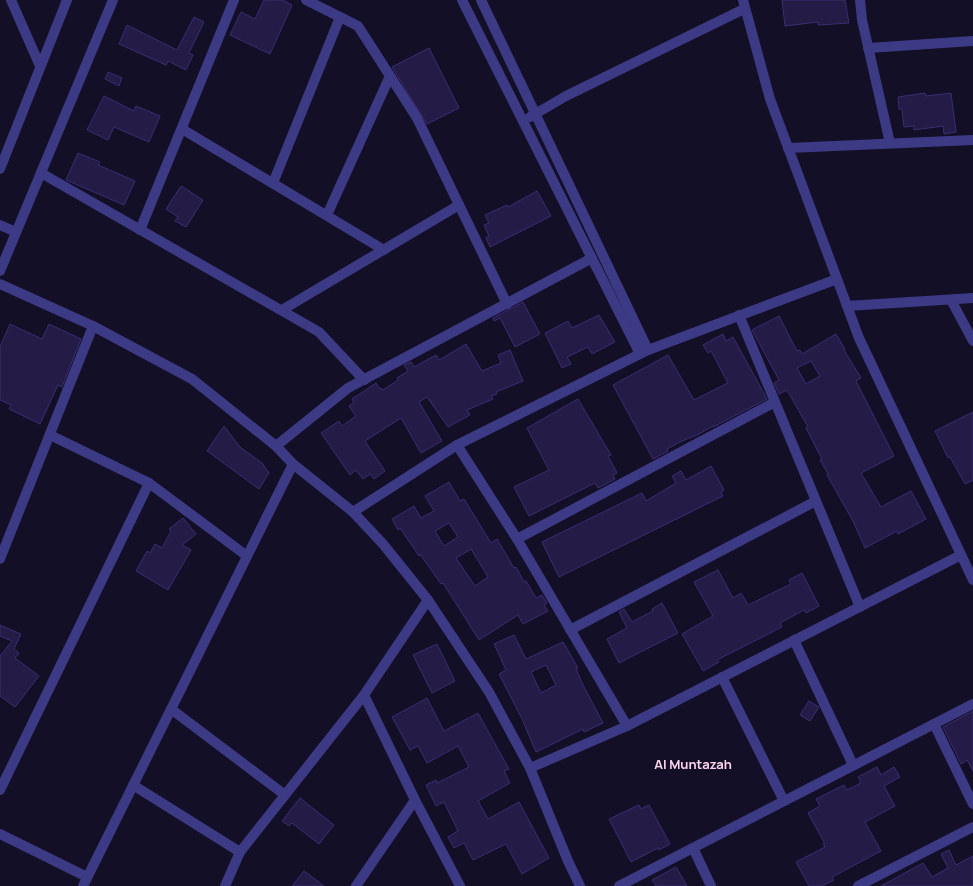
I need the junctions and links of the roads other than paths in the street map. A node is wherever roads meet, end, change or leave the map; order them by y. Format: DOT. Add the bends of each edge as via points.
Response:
graph roads {
  1 [pos="11,0"];
  2 [pos="67,0"];
  3 [pos="113,0"];
  4 [pos="234,0"];
  5 [pos="306,0"];
  6 [pos="462,0"];
  7 [pos="481,0"];
  8 [pos="860,0"];
  9 [pos="744,4"];
  10 [pos="340,17"];
  11 [pos="973,41"];
  12 [pos="868,48"];
  13 [pos="40,66"];
  14 [pos="390,76"];
  15 [pos="536,113"];
  16 [pos="523,120"];
  17 [pos="182,129"];
  18 [pos="973,140"];
  19 [pos="890,143"];
  20 [pos="788,148"];
  21 [pos="0,169"];
  22 [pos="41,173"];
  23 [pos="273,183"];
  24 [pos="459,205"];
  25 [pos="327,215"];
  26 [pos="0,225"];
  27 [pos="140,230"];
  28 [pos="16,232"];
  29 [pos="384,250"];
  30 [pos="592,258"];
  31 [pos="0,271"];
  32 [pos="837,279"];
  33 [pos="0,284"];
  34 [pos="973,298"];
  35 [pos="951,300"];
  36 [pos="507,304"];
  37 [pos="847,306"];
  38 [pos="282,310"];
  39 [pos="739,315"];
  40 [pos="93,326"];
  41 [pos="973,340"];
  42 [pos="644,352"];
  43 [pos="364,380"];
  44 [pos="775,402"];
  45 [pos="50,435"];
  46 [pos="457,445"];
  47 [pos="276,446"];
  48 [pos="293,464"];
  49 [pos="149,483"];
  50 [pos="816,501"];
  51 [pos="353,512"];
  52 [pos="517,540"];
  53 [pos="961,555"];
  54 [pos="247,556"];
  55 [pos="0,559"];
  56 [pos="973,580"];
  57 [pos="428,600"];
  58 [pos="860,607"];
  59 [pos="570,630"];
  60 [pos="794,640"];
  61 [pos="722,677"];
  62 [pos="364,695"];
  63 [pos="973,704"];
  64 [pos="171,709"];
  65 [pos="934,724"];
  66 [pos="627,726"];
  67 [pos="853,765"];
  68 [pos="530,768"];
  69 [pos="133,785"];
  70 [pos="0,790"];
  71 [pos="285,795"];
  72 [pos="415,800"];
  73 [pos="784,801"];
  74 [pos="973,804"];
  75 [pos="973,827"];
  76 [pos="0,834"];
  77 [pos="693,848"];
  78 [pos="240,852"];
  79 [pos="85,882"];
  80 [pos="225,886"];
  81 [pos="356,886"];
  82 [pos="460,886"];
  83 [pos="580,886"];
  84 [pos="619,886"];
  85 [pos="711,886"];
  86 [pos="858,886"];
  1 -- 13 [label="street"];
  2 -- 13 [label="street"];
  3 -- 22 [label="street"];
  4 -- 17 [label="street"];
  5 -- 10 [label="street"];
  6 -- 16 [label="street"];
  7 -- 15 [label="street"];
  8 -- 12 [label="street"];
  9 -- 15 [label="street"];
  9 -- 20 [label="street" via="770,99"];
  10 -- 14 [label="street" via="358,26"];
  10 -- 23 [label="street"];
  11 -- 12 [label="street"];
  12 -- 19 [label="street"];
  13 -- 21 [label="street"];
  14 -- 24 [label="street" via="417,118"];
  14 -- 25 [label="street"];
  15 -- 16 [label="street"];
  15 -- 42 [label="street"];
  16 -- 30 [label="street"];
  17 -- 23 [label="street"];
  17 -- 27 [label="street"];
  18 -- 19 [label="street"];
  19 -- 20 [label="street"];
  20 -- 32 [label="street"];
  22 -- 27 [label="street"];
  22 -- 28 [label="street"];
  23 -- 25 [label="street"];
  24 -- 29 [label="street"];
  24 -- 36 [label="street"];
  25 -- 29 [label="street"];
  26 -- 28 [label="street"];
  27 -- 38 [label="street"];
  28 -- 31 [label="street"];
  29 -- 38 [label="street"];
  30 -- 36 [label="street"];
  30 -- 42 [label="street"];
  32 -- 37 [label="street"];
  32 -- 39 [label="street"];
  33 -- 40 [label="street"];
  34 -- 35 [label="street"];
  35 -- 37 [label="street"];
  35 -- 41 [label="street"];
  36 -- 43 [label="street"];
  37 -- 53 [label="street" via="859,338"];
  38 -- 43 [label="street" via="319,332"];
  39 -- 42 [label="street"];
  39 -- 44 [label="street"];
  40 -- 45 [label="street"];
  40 -- 47 [label="street" via="192,380"];
  42 -- 46 [label="street"];
  43 -- 47 [label="street" via="348,388"];
  44 -- 50 [label="street"];
  44 -- 52 [label="street"];
  45 -- 49 [label="street"];
  45 -- 55 [label="street"];
  46 -- 51 [label="street"];
  46 -- 52 [label="street"];
  47 -- 48 [label="street"];
  48 -- 51 [label="street"];
  48 -- 54 [label="street"];
  49 -- 54 [label="street"];
  49 -- 70 [label="street"];
  50 -- 58 [label="street"];
  50 -- 59 [label="street"];
  51 -- 57 [label="street" via="384,544"];
  52 -- 59 [label="street"];
  53 -- 56 [label="street"];
  53 -- 58 [label="street"];
  54 -- 64 [label="street"];
  57 -- 62 [label="street"];
  57 -- 68 [label="street" via="489,692"];
  58 -- 60 [label="street"];
  59 -- 66 [label="street"];
  60 -- 61 [label="street"];
  60 -- 67 [label="street"];
  61 -- 66 [label="street"];
  61 -- 73 [label="street"];
  62 -- 71 [label="street"];
  62 -- 72 [label="street"];
  63 -- 65 [label="street"];
  64 -- 69 [label="street"];
  64 -- 71 [label="street"];
  65 -- 67 [label="street"];
  65 -- 74 [label="street"];
  66 -- 68 [label="street"];
  67 -- 73 [label="street"];
  68 -- 83 [label="street"];
  69 -- 78 [label="street"];
  69 -- 79 [label="street"];
  71 -- 78 [label="street"];
  72 -- 81 [label="street"];
  72 -- 82 [label="street"];
  73 -- 77 [label="street"];
  75 -- 86 [label="street"];
  76 -- 79 [label="street"];
  77 -- 84 [label="street"];
  77 -- 85 [label="street"];
  78 -- 80 [label="street"];
}
